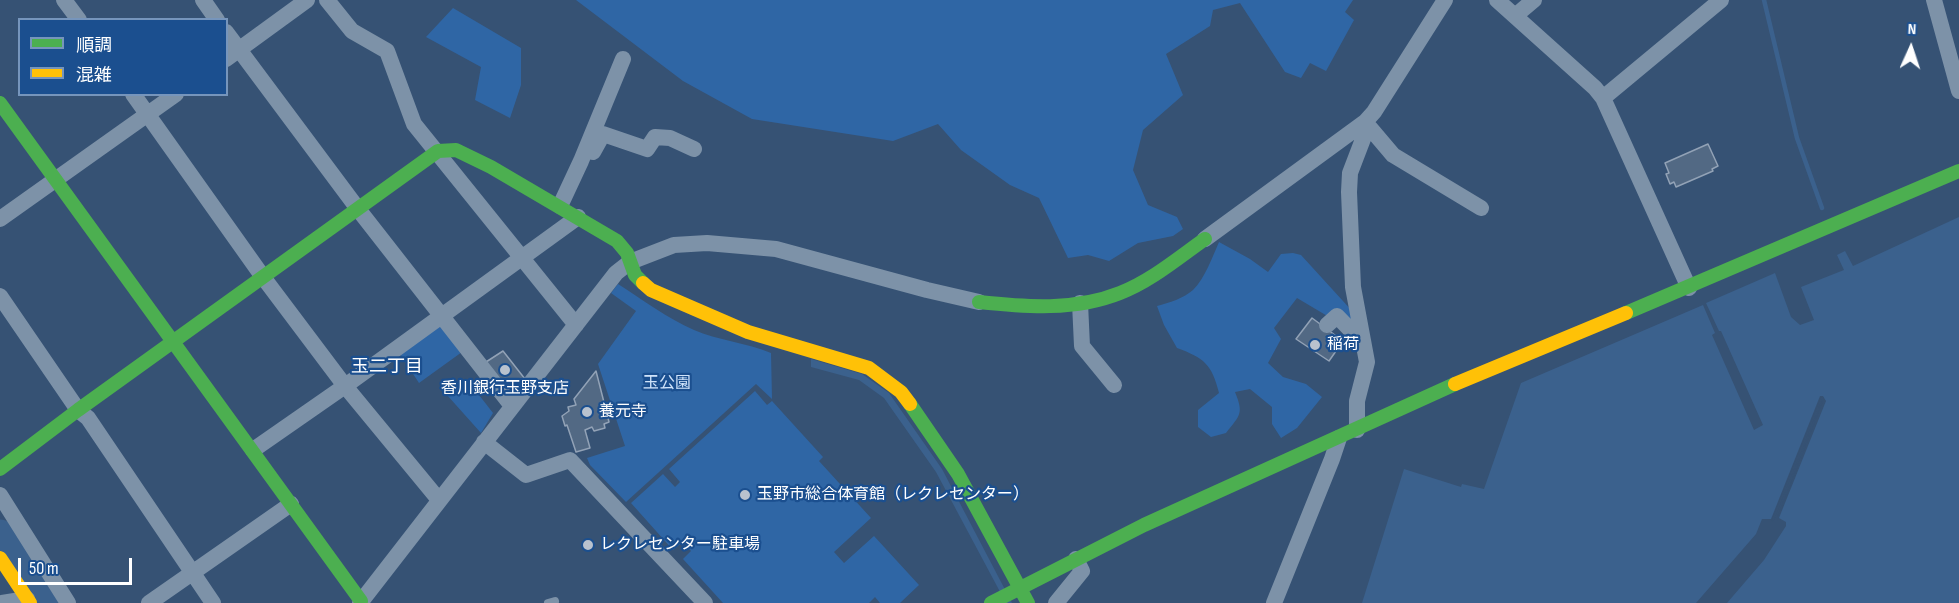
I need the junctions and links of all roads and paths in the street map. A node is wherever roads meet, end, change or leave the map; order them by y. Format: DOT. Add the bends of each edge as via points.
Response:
graph roads {
  1 [pos="64,0"];
  2 [pos="203,0"];
  3 [pos="307,0"];
  4 [pos="327,0"];
  5 [pos="1445,0"];
  6 [pos="1497,0"];
  7 [pos="1534,0"];
  8 [pos="1721,0"];
  9 [pos="1934,0"];
  10 [pos="1515,16"];
  11 [pos="78,18"];
  12 [pos="216,18"];
  13 [pos="228,38"];
  14 [pos="233,54"];
  15 [pos="622,59"];
  16 [pos="1959,91"];
  17 [pos="134,96"];
  18 [pos="173,96"];
  19 [pos="1603,98"];
  20 [pos="0,103"];
  21 [pos="147,114"];
  22 [pos="1365,122"];
  23 [pos="694,149"];
  24 [pos="438,151"];
  25 [pos="585,152"];
  26 [pos="1959,171"];
  27 [pos="55,180"];
  28 [pos="560,206"];
  29 [pos="1481,208"];
  30 [pos="357,209"];
  31 [pos="578,217"];
  32 [pos="0,219"];
  33 [pos="1205,239"];
  34 [pos="522,256"];
  35 [pos="630,262"];
  36 [pos="263,277"];
  37 [pos="1689,288"];
  38 [pos="0,296"];
  39 [pos="980,302"];
  40 [pos="1080,303"];
  41 [pos="442,316"];
  42 [pos="576,325"];
  43 [pos="1327,325"];
  44 [pos="174,341"];
  45 [pos="1363,343"];
  46 [pos="1114,385"];
  47 [pos="345,386"];
  48 [pos="512,406"];
  49 [pos="78,410"];
  50 [pos="1357,430"];
  51 [pos="1338,438"];
  52 [pos="484,442"];
  53 [pos="253,450"];
  54 [pos="0,469"];
  55 [pos="0,495"];
  56 [pos="439,500"];
  57 [pos="291,504"];
  58 [pos="0,558"];
  59 [pos="1076,559"];
  60 [pos="193,573"];
  61 [pos="1005,596"];
  62 [pos="28,601"];
  63 [pos="360,602"];
  64 [pos="2,603"];
  65 [pos="68,603"];
  66 [pos="149,603"];
  67 [pos="213,603"];
  68 [pos="705,603"];
  69 [pos="1028,603"];
  70 [pos="1056,603"];
  71 [pos="1274,603"];
  1 -- 11 [label="street"];
  2 -- 12 [label="street"];
  3 -- 14 [label="street"];
  4 -- 24 [label="street" via="352,31 387,51 414,124"];
  5 -- 22 [label="street"];
  6 -- 10 [label="street"];
  7 -- 10 [label="street"];
  8 -- 19 [label="street"];
  9 -- 16 [label="street"];
  10 -- 19 [label="street"];
  13 -- 14 [label="street"];
  14 -- 30 [label="street"];
  15 -- 25 [label="street"];
  17 -- 21 [label="street"];
  18 -- 21 [label="street"];
  19 -- 37 [label="street"];
  20 -- 27 [label="street"];
  21 -- 27 [label="street"];
  21 -- 36 [label="street"];
  22 -- 29 [label="street" via="1393,155"];
  22 -- 33 [label="street"];
  22 -- 45 [label="street" via="1350,173 1349,192 1353,288"];
  23 -- 25 [label="street" via="655,136 647,149 603,134 591,154"];
  24 -- 28 [label="street" via="456,150"];
  24 -- 30 [label="street"];
  24 -- 34 [label="street"];
  25 -- 28 [label="street"];
  26 -- 37 [label="street"];
  27 -- 32 [label="street"];
  27 -- 44 [label="street"];
  28 -- 31 [label="street"];
  30 -- 36 [label="street"];
  30 -- 41 [label="street"];
  31 -- 34 [label="street"];
  31 -- 35 [label="street" via="617,241"];
  33 -- 40 [label="street" via="1120,293"];
  34 -- 41 [label="street"];
  34 -- 42 [label="street"];
  35 -- 39 [label="street" via="674,245 707,243 776,249"];
  35 -- 42 [label="street" via="616,273"];
  35 -- 61 [label="street" via="635,275 651,290 748,332 869,368 901,392 958,474"];
  36 -- 44 [label="street"];
  36 -- 47 [label="street"];
  37 -- 50 [label="street" via="1479,373"];
  38 -- 49 [label="street"];
  39 -- 40 [label="street" via="1022,306"];
  40 -- 46 [label="street" via="1082,346"];
  41 -- 47 [label="street"];
  41 -- 48 [label="street"];
  42 -- 48 [label="street"];
  43 -- 45 [label="street" via="1337,316"];
  44 -- 49 [label="street"];
  44 -- 53 [label="street"];
  45 -- 50 [label="street" via="1366,362 1357,401"];
  47 -- 53 [label="street"];
  47 -- 56 [label="street"];
  48 -- 52 [label="street"];
  49 -- 54 [label="street"];
  49 -- 60 [label="street" via="88,418"];
  50 -- 51 [label="street"];
  51 -- 59 [label="street"];
  51 -- 71 [label="street"];
  52 -- 56 [label="street"];
  52 -- 68 [label="street" via="526,475 570,460"];
  53 -- 57 [label="street"];
  55 -- 65 [label="street"];
  56 -- 63 [label="street"];
  57 -- 60 [label="street"];
  57 -- 63 [label="street"];
  58 -- 62 [label="street"];
  59 -- 61 [label="street"];
  59 -- 70 [label="street" via="1082,571"];
  60 -- 66 [label="street"];
  60 -- 67 [label="street"];
  61 -- 69 [label="street"];
  62 -- 64 [label="street"];
}
